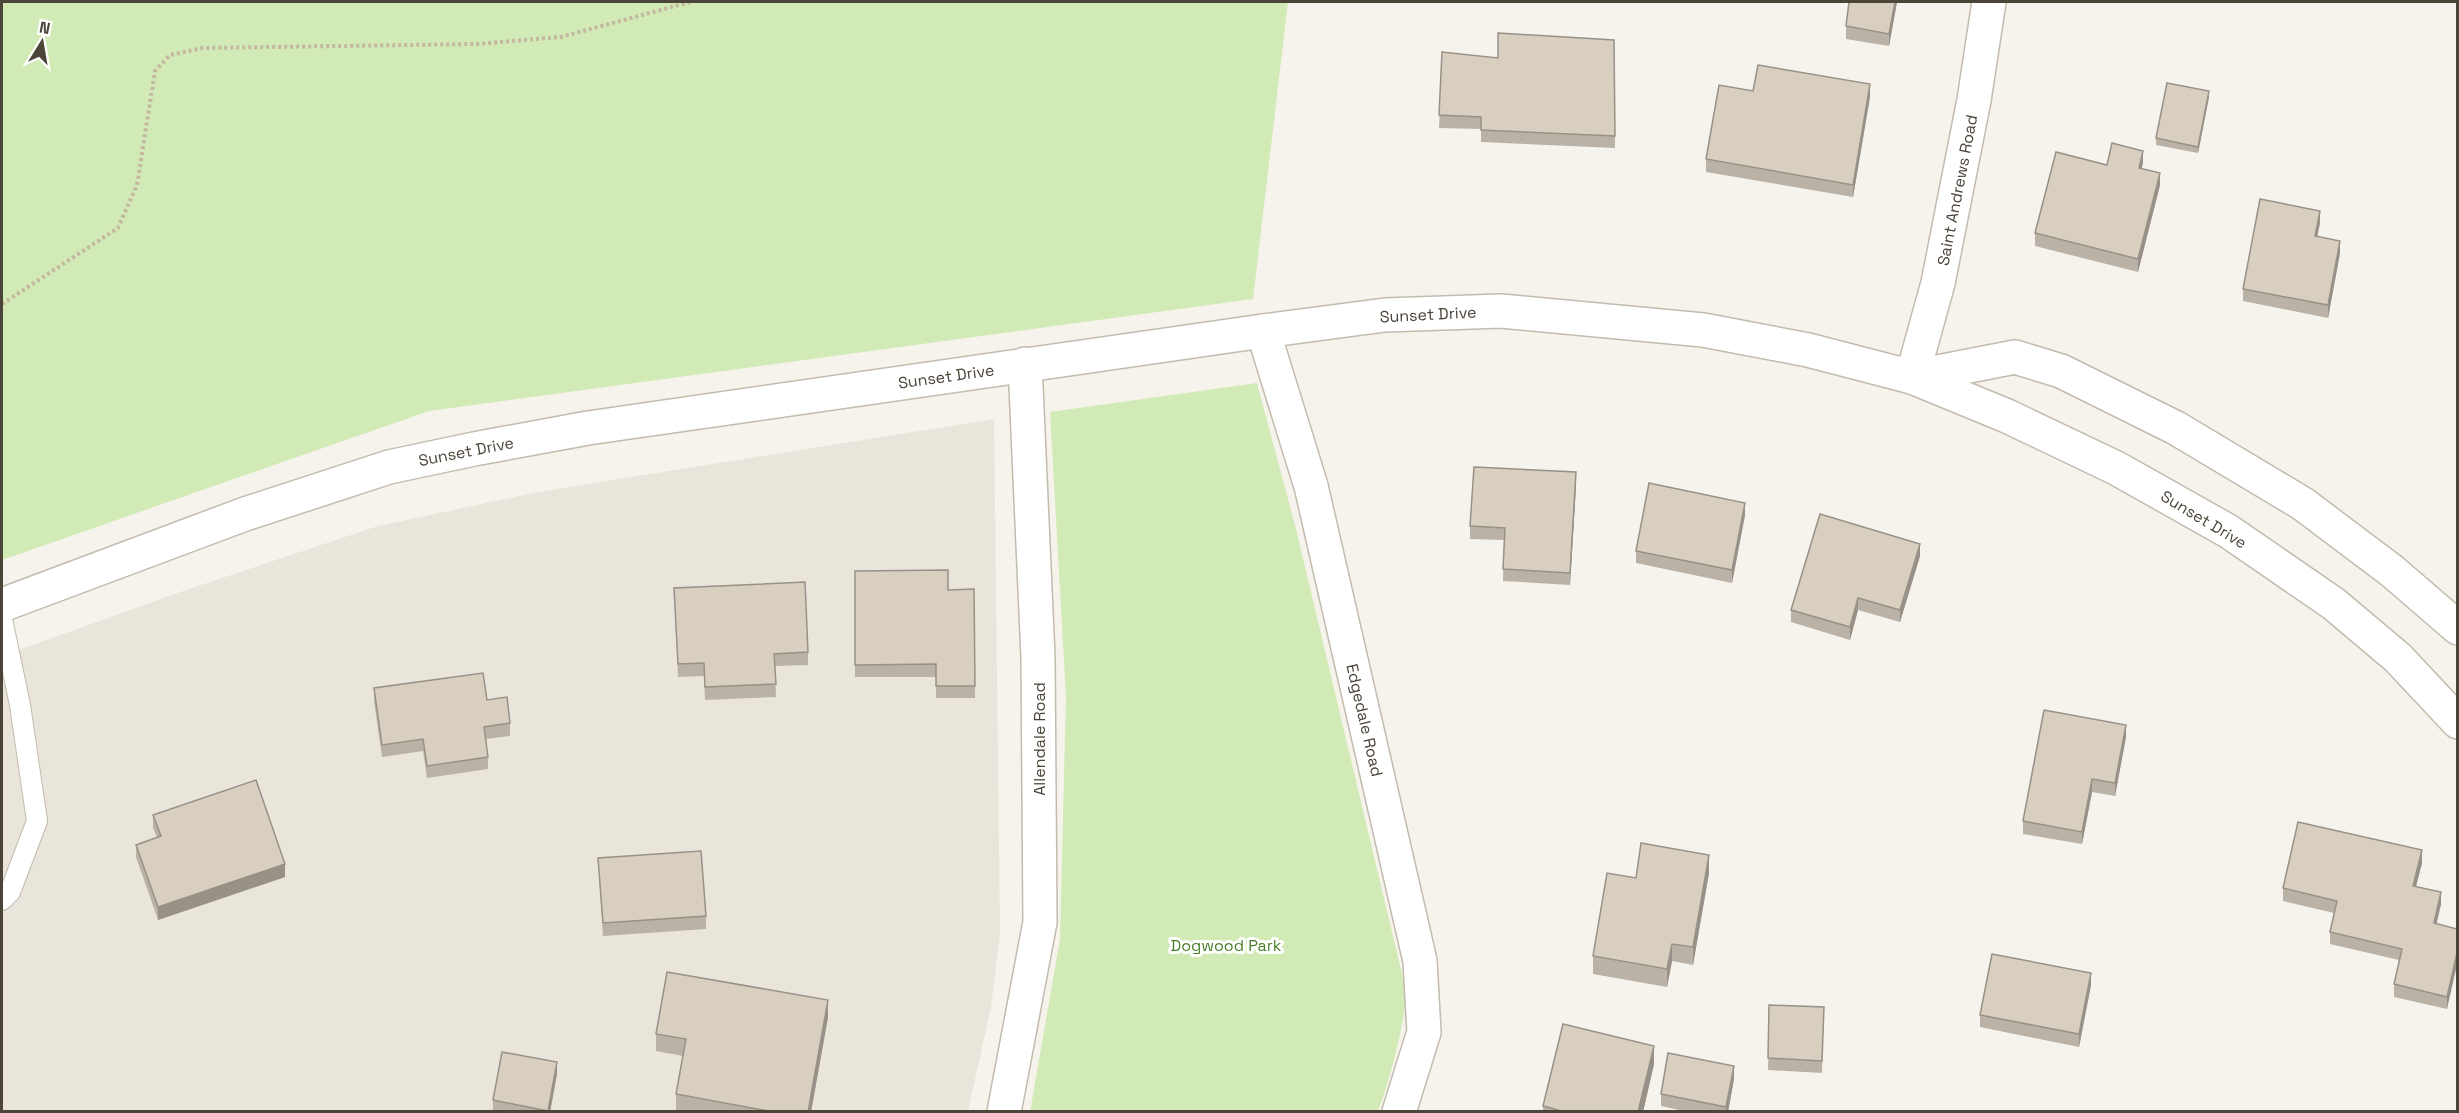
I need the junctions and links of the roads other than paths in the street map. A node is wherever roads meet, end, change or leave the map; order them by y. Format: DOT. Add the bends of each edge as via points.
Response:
graph roads {
  1 [pos="1989,2"];
  2 [pos="1263,331"];
  3 [pos="1025,364"];
  4 [pos="1912,376"];
  5 [pos="2,605"];
  6 [pos="2,618"];
  7 [pos="2457,628"];
  8 [pos="2457,722"];
  9 [pos="2,900"];
  10 [pos="1004,1112"];
  11 [pos="1399,1112"];
  1 -- 4 [label="street, Saint Andrews Road" via="1938,283"];
  2 -- 3 [label="street, Sunset Drive"];
  2 -- 4 [label="street, Sunset Drive" via="1385,315 1501,311 1703,330 1808,350"];
  2 -- 11 [label="street, Edgedale Road" via="1311,486 1420,961 1424,1032"];
  3 -- 5 [label="street, Sunset Drive" via="588,428 389,467 245,514"];
  3 -- 10 [label="street, Allendale Road" via="1038,657 1040,922"];
  4 -- 7 [label="street, Sunset Drive" via="2015,357 2061,371 2176,428 2303,504 2392,571"];
  4 -- 8 [label="street, Sunset Drive" via="2116,468 2228,531 2334,604 2398,658"];
  6 -- 9 [label="lane" via="37,820 10,892"];
}
